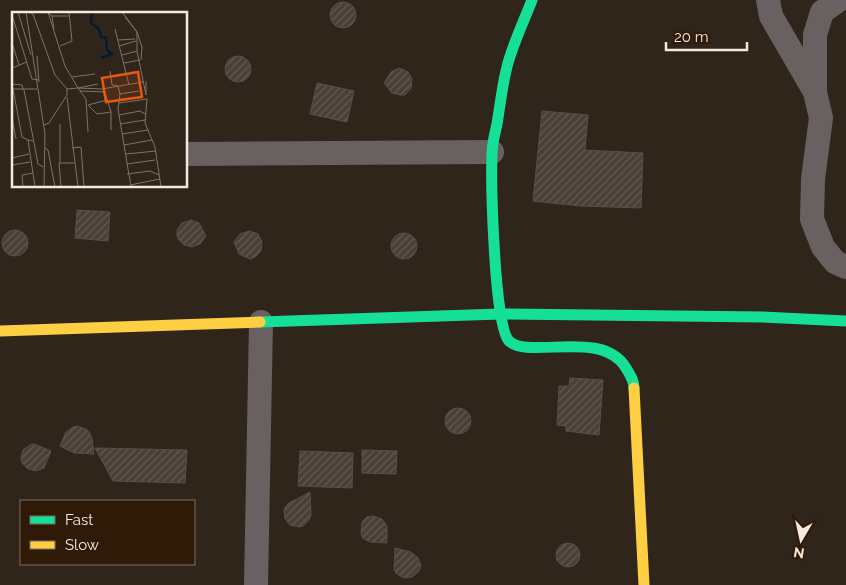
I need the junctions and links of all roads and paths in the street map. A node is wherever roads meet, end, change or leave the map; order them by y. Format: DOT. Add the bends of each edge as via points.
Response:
graph roads {
  1 [pos="532,0"];
  2 [pos="768,0"];
  3 [pos="839,0"];
  4 [pos="815,92"];
  5 [pos="492,152"];
  6 [pos="188,154"];
  7 [pos="846,267"];
  8 [pos="500,314"];
  9 [pos="846,321"];
  10 [pos="262,322"];
  11 [pos="0,331"];
  12 [pos="256,585"];
  13 [pos="644,585"];
  1 -- 5 [label="street" via="506,69"];
  2 -- 4 [label="street" via="771,16"];
  3 -- 4 [label="street" via="822,12 815,35"];
  4 -- 7 [label="street" via="821,118 812,219 823,247 835,262"];
  5 -- 6 [label="street"];
  5 -- 8 [label="street"];
  8 -- 9 [label="street"];
  8 -- 10 [label="street"];
  8 -- 13 [label="street" via="511,343 525,347 573,346 603,350 622,361 634,381"];
  10 -- 11 [label="street"];
  10 -- 12 [label="street"];
}
